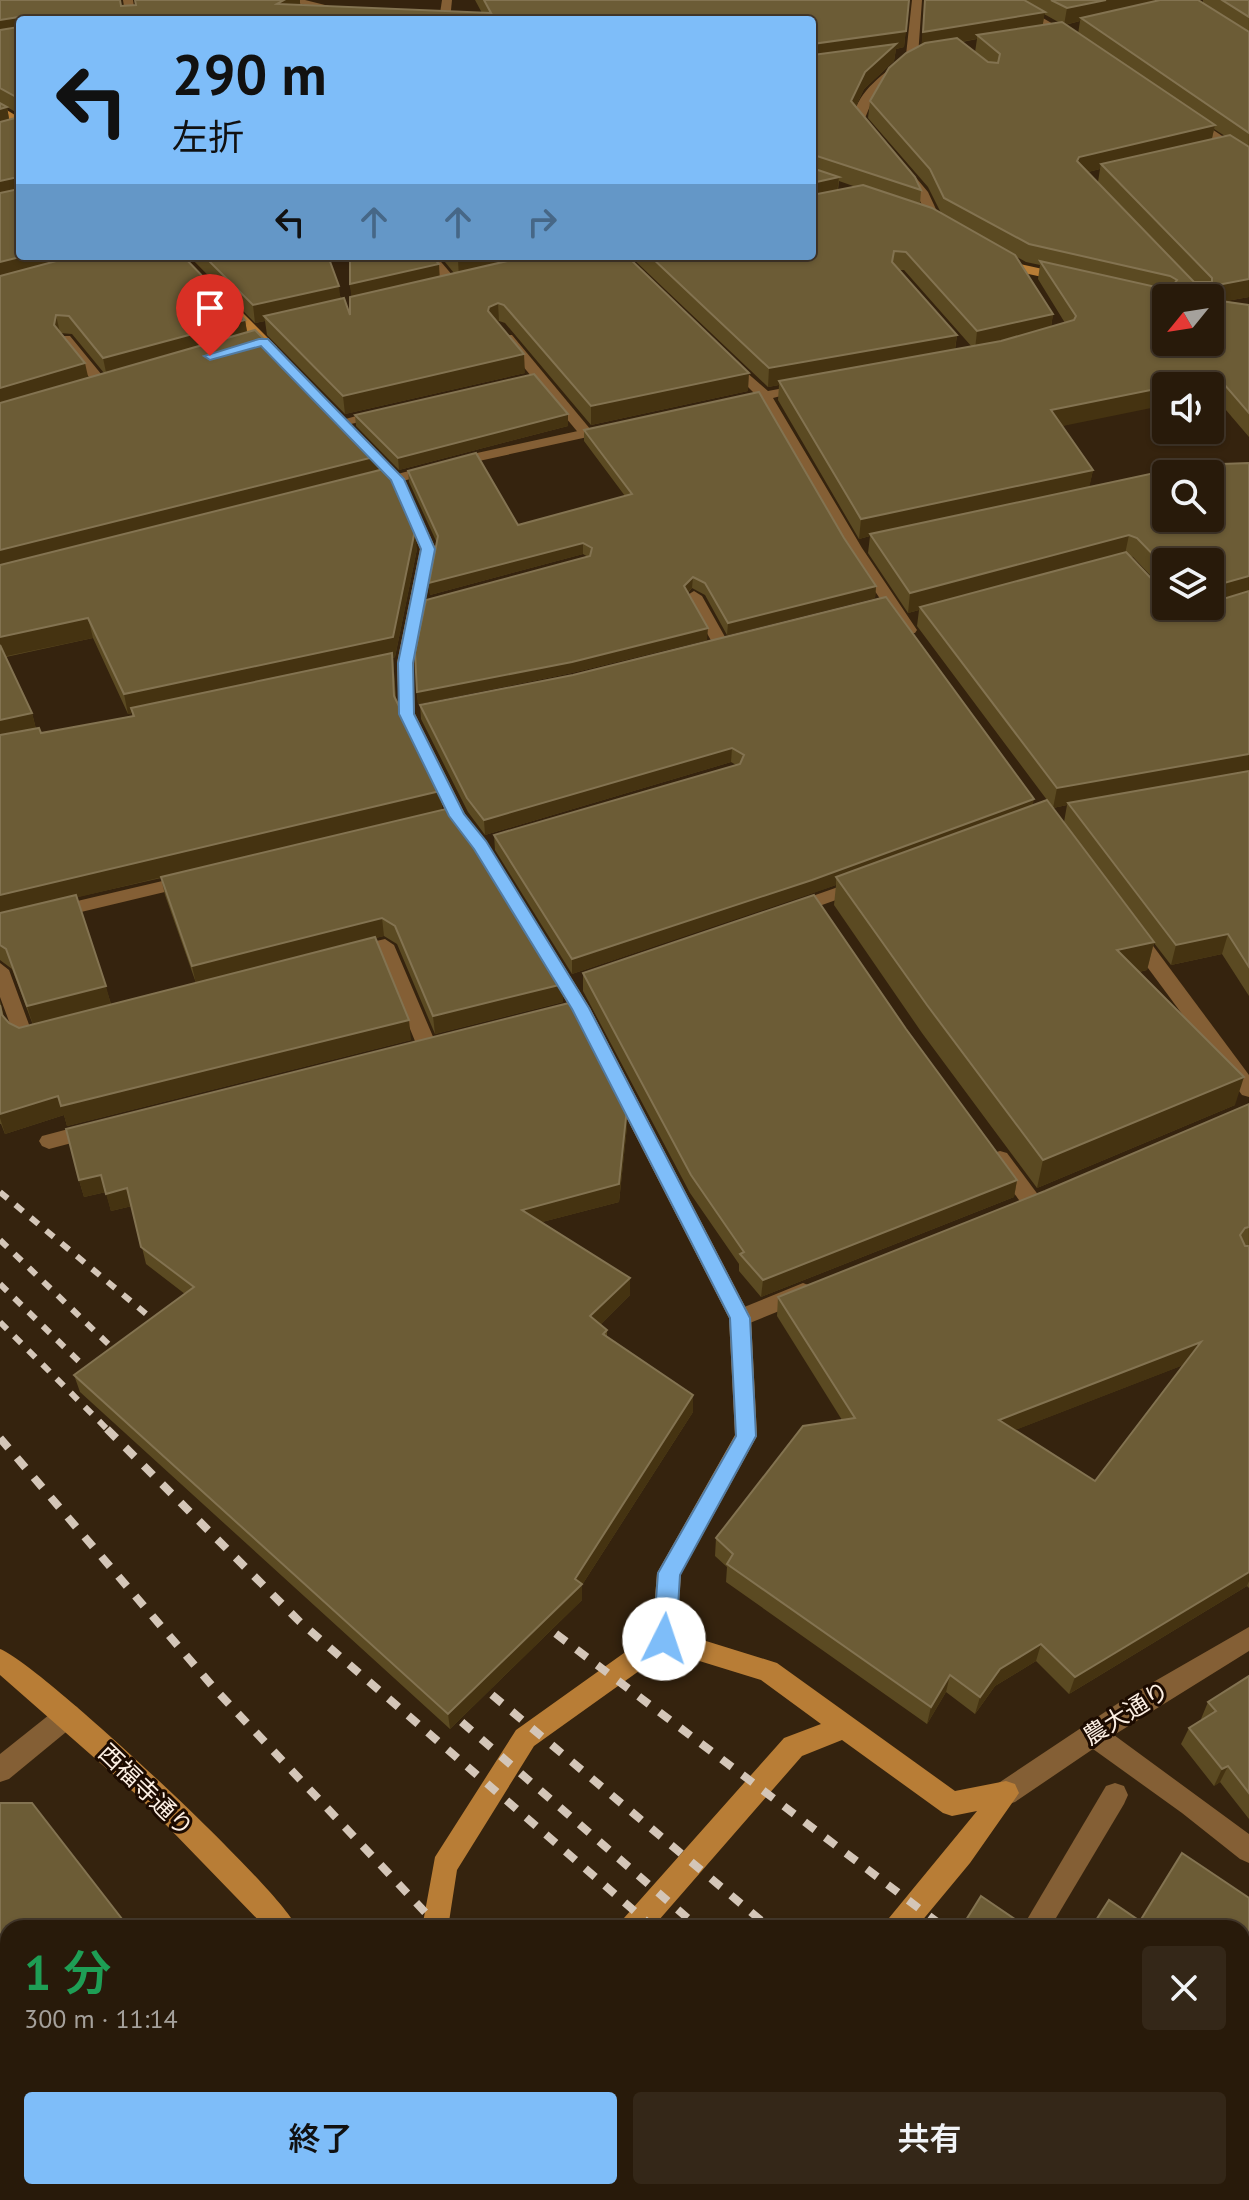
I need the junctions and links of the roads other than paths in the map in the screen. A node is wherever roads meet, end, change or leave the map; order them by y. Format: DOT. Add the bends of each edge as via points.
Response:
graph roads {
  1 [pos="290,0"];
  2 [pos="917,0"];
  3 [pos="1004,0"];
  4 [pos="362,16"];
  5 [pos="1076,29"];
  6 [pos="1062,32"];
  7 [pos="1034,36"];
  8 [pos="1085,49"];
  9 [pos="912,54"];
  10 [pos="928,54"];
  11 [pos="898,55"];
  12 [pos="0,109"];
  13 [pos="1176,110"];
  14 [pos="16,127"];
  15 [pos="1228,145"];
  16 [pos="883,146"];
  17 [pos="1213,148"];
  18 [pos="893,158"];
  19 [pos="1249,160"];
  20 [pos="920,215"];
  21 [pos="432,260"];
  22 [pos="1014,265"];
  23 [pos="1078,281"];
  24 [pos="469,283"];
  25 [pos="454,286"];
  26 [pos="210,288"];
  27 [pos="439,289"];
  28 [pos="1034,291"];
  29 [pos="498,328"];
  30 [pos="65,339"];
  31 [pos="719,352"];
  32 [pos="283,361"];
  33 [pos="132,377"];
  34 [pos="823,384"];
  35 [pos="764,395"];
  36 [pos="720,405"];
  37 [pos="403,408"];
  38 [pos="338,417"];
  39 [pos="631,424"];
  40 [pos="586,433"];
  41 [pos="397,479"];
  42 [pos="366,487"];
  43 [pos="694,596"];
  44 [pos="721,644"];
  45 [pos="921,646"];
  46 [pos="206,877"];
  47 [pos="875,880"];
  48 [pos="44,915"];
  49 [pos="773,916"];
  50 [pos="1129,927"];
  51 [pos="340,957"];
  52 [pos="0,970"];
  53 [pos="54,1031"];
  54 [pos="427,1046"];
  55 [pos="1249,1090"];
  56 [pos="110,1126"];
  57 [pos="986,1140"];
  58 [pos="49,1141"];
  59 [pos="1032,1202"];
  60 [pos="828,1283"];
  61 [pos="740,1318"];
  62 [pos="1249,1638"];
  63 [pos="664,1639"];
  64 [pos="0,1660"];
  65 [pos="68,1715"];
  66 [pos="844,1727"];
  67 [pos="1092,1734"];
  68 [pos="0,1770"];
  69 [pos="1006,1793"];
  70 [pos="1115,1795"];
  71 [pos="1249,1850"];
  72 [pos="276,1920"];
  73 [pos="436,1920"];
  74 [pos="641,1920"];
  75 [pos="906,1920"];
  76 [pos="1040,1920"];
  1 -- 4 [label="street"];
  2 -- 9 [label="street"];
  3 -- 6 [label="street"];
  5 -- 6 [label="street"];
  6 -- 7 [label="street"];
  6 -- 8 [label="street"];
  9 -- 10 [label="street"];
  9 -- 11 [label="street"];
  9 -- 16 [label="street" via="859,105 859,119"];
  12 -- 14 [label="main road"];
  13 -- 15 [label="street"];
  15 -- 17 [label="street"];
  15 -- 19 [label="street"];
  18 -- 20 [label="street" via="941,223"];
  21 -- 25 [label="street"];
  22 -- 23 [label="main road"];
  22 -- 28 [label="street"];
  24 -- 25 [label="street"];
  25 -- 27 [label="street"];
  26 -- 32 [label="main road"];
  29 -- 40 [label="street" via="532,379"];
  30 -- 33 [label="street" via="96,387"];
  31 -- 35 [label="street"];
  34 -- 35 [label="street"];
  35 -- 36 [label="street"];
  35 -- 45 [label="street" via="862,547 882,604 911,620"];
  37 -- 38 [label="street"];
  38 -- 41 [label="main road"];
  39 -- 40 [label="street"];
  40 -- 41 [label="street"];
  41 -- 42 [label="street"];
  41 -- 61 [label="main road" via="428,549 424,604 398,665 449,818 488,843 574,984 572,1010"];
  43 -- 44 [label="street"];
  46 -- 48 [label="street"];
  47 -- 49 [label="street" via="822,907"];
  50 -- 55 [label="street"];
  51 -- 54 [label="street" via="385,945"];
  52 -- 53 [label="street" via="24,1038"];
  56 -- 58 [label="street"];
  57 -- 59 [label="street"];
  60 -- 61 [label="street"];
  61 -- 63 [label="main road" via="746,1436 669,1573"];
  62 -- 67 [label="street, 農大通り"];
  63 -- 66 [label="main road" via="768,1671"];
  63 -- 73 [label="main road" via="525,1738 444,1866"];
  64 -- 65 [label="main road, 西福寺通り"];
  65 -- 68 [label="street"];
  65 -- 72 [label="main road, 西福寺通り"];
  66 -- 69 [label="main road" via="952,1804"];
  66 -- 74 [label="main road" via="793,1747"];
  67 -- 69 [label="street, 農大通り"];
  67 -- 71 [label="street"];
  69 -- 75 [label="main road"];
  70 -- 76 [label="street"];
}
